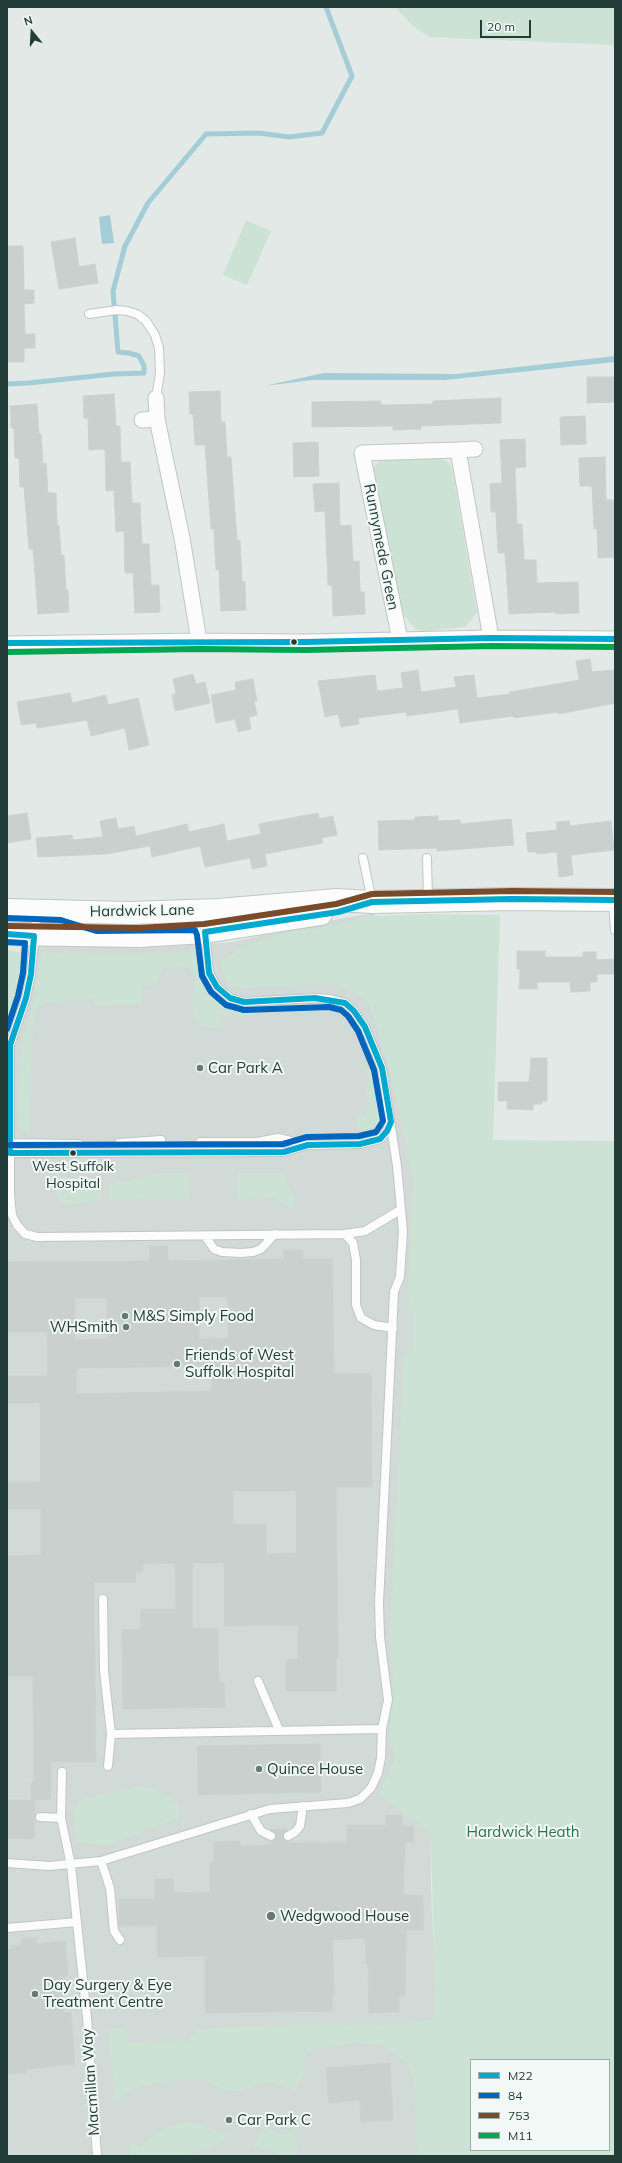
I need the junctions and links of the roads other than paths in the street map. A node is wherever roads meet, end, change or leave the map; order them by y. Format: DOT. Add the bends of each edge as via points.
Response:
graph roads {
  1 [pos="89,314"];
  2 [pos="156,398"];
  3 [pos="475,449"];
  4 [pos="458,450"];
  5 [pos="491,638"];
  6 [pos="400,640"];
  7 [pos="615,640"];
  8 [pos="199,641"];
  9 [pos="7,644"];
  10 [pos="363,858"];
  11 [pos="427,858"];
  12 [pos="428,900"];
  13 [pos="614,900"];
  14 [pos="372,902"];
  15 [pos="7,910"];
  16 [pos="53,912"];
  17 [pos="615,930"];
  18 [pos="7,934"];
  19 [pos="206,940"];
  20 [pos="33,943"];
  21 [pos="391,1122"];
  22 [pos="161,1140"];
  23 [pos="119,1142"];
  24 [pos="200,1142"];
  25 [pos="10,1143"];
  26 [pos="79,1144"];
  27 [pos="308,1145"];
  28 [pos="10,1153"];
  29 [pos="400,1210"];
  30 [pos="275,1234"];
  31 [pos="345,1234"];
  32 [pos="205,1236"];
  33 [pos="393,1328"];
  34 [pos="103,1599"];
  35 [pos="258,1681"];
  36 [pos="382,1729"];
  37 [pos="279,1730"];
  38 [pos="111,1734"];
  39 [pos="108,1766"];
  40 [pos="62,1772"];
  41 [pos="303,1806"];
  42 [pos="250,1814"];
  43 [pos="40,1817"];
  44 [pos="61,1818"];
  45 [pos="270,1836"];
  46 [pos="288,1836"];
  47 [pos="101,1862"];
  48 [pos="7,1863"];
  49 [pos="71,1865"];
  50 [pos="77,1922"];
  51 [pos="7,1928"];
  52 [pos="120,1940"];
  53 [pos="97,2156"];
  1 -- 2 [label="lane" via="117,310 138,314 146,321 155,334 160,361"];
  2 -- 8 [label="street" via="150,420 182,538"];
  3 -- 4 [label="street, Runnymede Green"];
  4 -- 5 [label="street"];
  4 -- 6 [label="street, Runnymede Green" via="355,452"];
  5 -- 6 [label="street"];
  5 -- 7 [label="street"];
  6 -- 8 [label="street"];
  8 -- 9 [label="street"];
  10 -- 14 [label="lane"];
  11 -- 12 [label="lane"];
  12 -- 13 [label="street, Hardwick Lane"];
  12 -- 14 [label="street, Hardwick Lane"];
  13 -- 17 [label="lane"];
  14 -- 16 [label="street, Hardwick Lane" via="336,900 218,910 130,913"];
  14 -- 19 [label="street, Hardwick Lane" via="338,912 280,921"];
  15 -- 16 [label="street, Hardwick Lane"];
  16 -- 19 [label="lane" via="97,923 193,921 200,924"];
  16 -- 20 [label="lane" via="36,919"];
  18 -- 20 [label="street, Hardwick Lane"];
  19 -- 20 [label="street, Hardwick Lane" via="139,936"];
  19 -- 21 [label="lane" via="209,972 217,987 230,998 250,1002 330,999 345,1003 354,1011 366,1027 376,1049 382,1068"];
  20 -- 25 [label="lane" via="26,998 10,1045"];
  21 -- 27 [label="lane" via="380,1139 360,1144"];
  21 -- 29 [label="lane"];
  22 -- 23 [label="lane"];
  24 -- 27 [label="lane" via="257,1142 278,1138"];
  25 -- 26 [label="lane"];
  25 -- 28 [label="lane"];
  27 -- 28 [label="lane" via="284,1152"];
  28 -- 32 [label="lane" via="12,1215 25,1234 37,1237"];
  29 -- 31 [label="lane" via="366,1230"];
  29 -- 33 [label="lane" via="400,1277 394,1292"];
  30 -- 31 [label="lane"];
  30 -- 32 [label="lane"];
  30 -- 32 [label="lane" via="261,1249 241,1253 214,1249"];
  31 -- 33 [label="lane" via="353,1242 356,1260 356,1305 361,1318 374,1325"];
  33 -- 36 [label="lane" via="379,1610 388,1700"];
  34 -- 38 [label="lane" via="104,1671"];
  35 -- 37 [label="lane"];
  36 -- 37 [label="lane"];
  36 -- 41 [label="lane" via="378,1773 371,1788 360,1799 348,1803"];
  37 -- 38 [label="lane"];
  38 -- 39 [label="lane"];
  40 -- 44 [label="lane, Macmillan Way"];
  41 -- 42 [label="lane" via="287,1806"];
  41 -- 46 [label="lane" via="300,1826"];
  42 -- 45 [label="lane" via="261,1831"];
  42 -- 47 [label="lane"];
  43 -- 44 [label="lane"];
  44 -- 49 [label="lane, Macmillan Way"];
  47 -- 49 [label="lane"];
  47 -- 52 [label="lane" via="110,1888 114,1931"];
  48 -- 49 [label="lane"];
  49 -- 50 [label="lane, Macmillan Way"];
  50 -- 51 [label="lane"];
  50 -- 53 [label="lane, Macmillan Way"];
}
